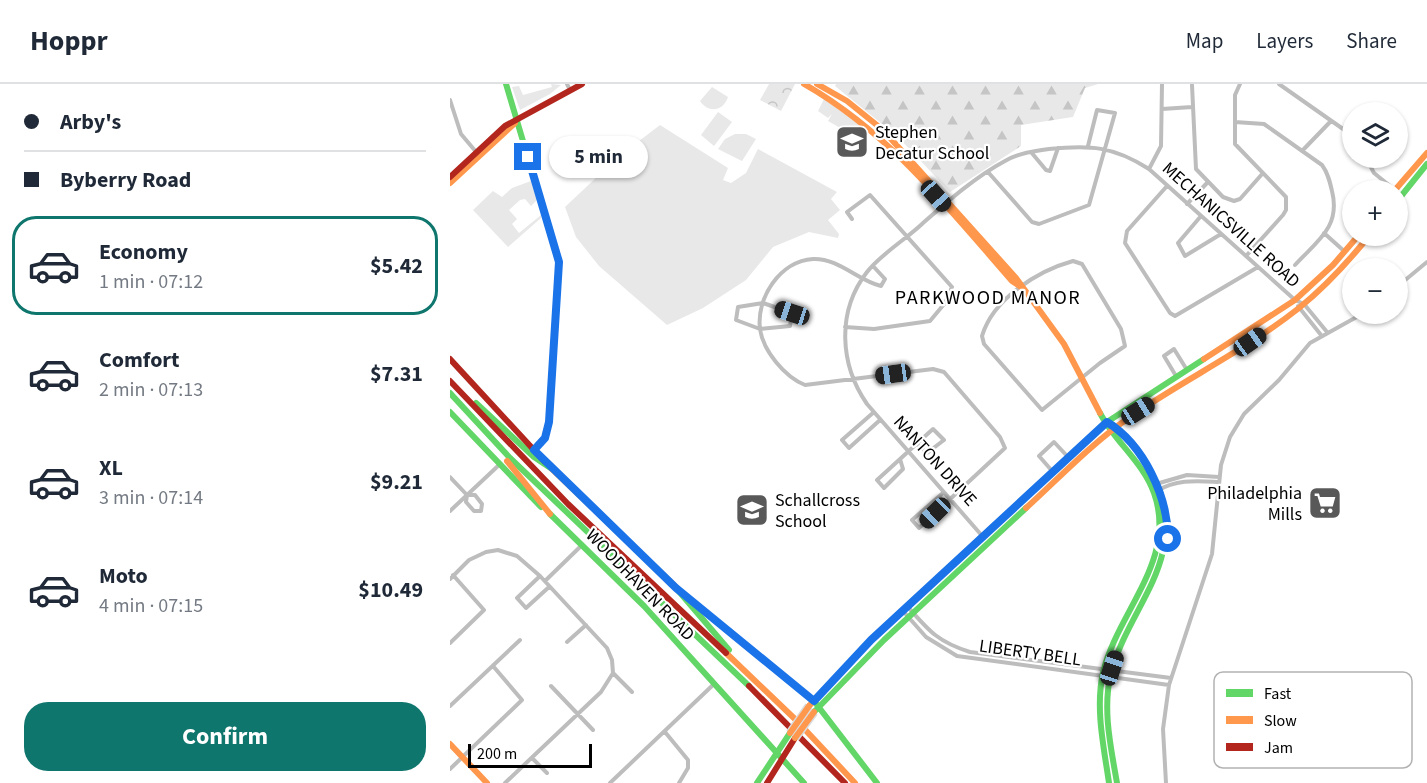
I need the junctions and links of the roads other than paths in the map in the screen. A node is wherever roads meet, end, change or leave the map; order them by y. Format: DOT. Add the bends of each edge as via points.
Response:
graph roads {
  1 [pos="506,84"];
  2 [pos="582,84"];
  3 [pos="804,84"];
  4 [pos="817,84"];
  5 [pos="1162,84"];
  6 [pos="1240,84"];
  7 [pos="1279,84"];
  8 [pos="1192,85"];
  9 [pos="568,87"];
  10 [pos="828,89"];
  11 [pos="450,100"];
  12 [pos="1192,107"];
  13 [pos="1162,109"];
  14 [pos="517,120"];
  15 [pos="1331,121"];
  16 [pos="1235,122"];
  17 [pos="1342,128"];
  18 [pos="1088,146"];
  19 [pos="1058,148"];
  20 [pos="1106,149"];
  21 [pos="1031,151"];
  22 [pos="1302,151"];
  23 [pos="478,154"];
  24 [pos="1426,155"];
  25 [pos="1427,165"];
  26 [pos="1371,168"];
  27 [pos="1149,169"];
  28 [pos="988,172"];
  29 [pos="1263,173"];
  30 [pos="450,177"];
  31 [pos="1383,180"];
  32 [pos="1404,180"];
  33 [pos="450,183"];
  34 [pos="1207,183"];
  35 [pos="1167,186"];
  36 [pos="1408,188"];
  37 [pos="946,204"];
  38 [pos="1188,204"];
  39 [pos="1201,216"];
  40 [pos="852,219"];
  41 [pos="1324,233"];
  42 [pos="1221,234"];
  43 [pos="908,237"];
  44 [pos="1349,246"];
  45 [pos="1360,246"];
  46 [pos="1346,250"];
  47 [pos="1354,253"];
  48 [pos="1246,256"];
  49 [pos="1427,262"];
  50 [pos="1294,265"];
  51 [pos="873,266"];
  52 [pos="1258,267"];
  53 [pos="863,278"];
  54 [pos="1408,278"];
  55 [pos="1021,287"];
  56 [pos="1295,300"];
  57 [pos="763,303"];
  58 [pos="1301,306"];
  59 [pos="1343,324"];
  60 [pos="845,327"];
  61 [pos="760,328"];
  62 [pos="1327,332"];
  63 [pos="1321,335"];
  64 [pos="450,359"];
  65 [pos="1187,369"];
  66 [pos="1176,376"];
  67 [pos="1083,377"];
  68 [pos="1192,378"];
  69 [pos="450,379"];
  70 [pos="852,379"];
  71 [pos="450,393"];
  72 [pos="450,412"];
  73 [pos="874,412"];
  74 [pos="880,420"];
  75 [pos="1107,422"];
  76 [pos="481,429"];
  77 [pos="1113,430"];
  78 [pos="916,444"];
  79 [pos="534,450"];
  80 [pos="908,451"];
  81 [pos="1068,458"];
  82 [pos="900,459"];
  83 [pos="499,465"];
  84 [pos="552,469"];
  85 [pos="1053,472"];
  86 [pos="450,477"];
  87 [pos="1219,480"];
  88 [pos="1155,488"];
  89 [pos="944,492"];
  90 [pos="467,495"];
  91 [pos="950,499"];
  92 [pos="450,511"];
  93 [pos="550,514"];
  94 [pos="984,538"];
  95 [pos="581,546"];
  96 [pos="540,576"];
  97 [pos="452,577"];
  98 [pos="544,581"];
  99 [pos="549,587"];
  100 [pos="676,588"];
  101 [pos="906,609"];
  102 [pos="911,615"];
  103 [pos="585,625"];
  104 [pos="520,640"];
  105 [pos="567,642"];
  106 [pos="450,643"];
  107 [pos="493,666"];
  108 [pos="614,673"];
  109 [pos="1103,673"];
  110 [pos="1111,674"];
  111 [pos="1171,678"];
  112 [pos="756,680"];
  113 [pos="714,684"];
  114 [pos="1169,685"];
  115 [pos="551,686"];
  116 [pos="632,692"];
  117 [pos="811,704"];
  118 [pos="450,706"];
  119 [pos="817,710"];
  120 [pos="578,714"];
  121 [pos="593,730"];
  122 [pos="665,732"];
  123 [pos="792,735"];
  124 [pos="805,741"];
  125 [pos="450,744"];
  126 [pos="776,752"];
  127 [pos="463,757"];
  128 [pos="532,758"];
  129 [pos="781,758"];
  130 [pos="450,769"];
  131 [pos="547,773"];
  132 [pos="487,783"];
  133 [pos="505,783"];
  134 [pos="610,783"];
  135 [pos="679,783"];
  136 [pos="757,783"];
  137 [pos="767,783"];
  138 [pos="804,783"];
  139 [pos="839,783"];
  140 [pos="845,783"];
  141 [pos="855,783"];
  142 [pos="877,783"];
  143 [pos="1109,783"];
  144 [pos="1117,783"];
  145 [pos="1166,783"];
  1 -- 14 [label="main road"];
  2 -- 9 [label="main road"];
  3 -- 10 [label="main road"];
  4 -- 10 [label="main road"];
  5 -- 13 [label="street"];
  6 -- 16 [label="street" via="1235,95"];
  7 -- 15 [label="street"];
  8 -- 12 [label="street"];
  9 -- 14 [label="main road"];
  10 -- 37 [label="main road" via="880,135"];
  11 -- 23 [label="street" via="461,134"];
  12 -- 13 [label="street"];
  12 -- 34 [label="street" via="1196,169"];
  13 -- 27 [label="street" via="1161,146"];
  14 -- 23 [label="main road" via="505,126"];
  14 -- 79 [label="main road" via="559,262 549,422 545,438"];
  15 -- 17 [label="street"];
  15 -- 22 [label="street"];
  16 -- 22 [label="street" via="1264,124"];
  16 -- 29 [label="street" via="1236,148"];
  18 -- 19 [label="street, NANTON DRIVE"];
  18 -- 20 [label="street, NANTON DRIVE"];
  18 -- 20 [label="street" via="1097,110 1115,113"];
  19 -- 21 [label="street, NANTON DRIVE"];
  19 -- 21 [label="street" via="1050,171"];
  20 -- 27 [label="street, NANTON DRIVE"];
  20 -- 28 [label="street" via="1090,203 1036,224"];
  21 -- 28 [label="street, NANTON DRIVE" via="1005,160"];
  22 -- 41 [label="street" via="1322,165 1332,191 1335,215"];
  23 -- 30 [label="main road"];
  23 -- 33 [label="main road"];
  24 -- 25 [label="main road"];
  24 -- 32 [label="main road"];
  25 -- 36 [label="main road"];
  26 -- 31 [label="street"];
  27 -- 35 [label="street, MECHANICSVILLE ROAD"];
  28 -- 37 [label="street, NANTON DRIVE"];
  29 -- 34 [label="street" via="1234,201"];
  29 -- 48 [label="street" via="1283,191 1286,210"];
  34 -- 38 [label="street"];
  35 -- 38 [label="street, MECHANICSVILLE ROAD"];
  35 -- 52 [label="street" via="1125,237 1165,309 1175,316"];
  37 -- 43 [label="street, NANTON DRIVE"];
  37 -- 55 [label="main road"];
  38 -- 39 [label="street, MECHANICSVILLE ROAD"];
  39 -- 42 [label="street, MECHANICSVILLE ROAD"];
  39 -- 42 [label="street" via="1178,243 1185,255"];
  40 -- 43 [label="street" via="847,212 870,195"];
  41 -- 46 [label="street"];
  41 -- 50 [label="street"];
  42 -- 48 [label="street, MECHANICSVILLE ROAD"];
  43 -- 51 [label="street, NANTON DRIVE"];
  43 -- 60 [label="street" via="951,287 945,303 930,321 874,329"];
  44 -- 46 [label="main road"];
  45 -- 47 [label="main road"];
  46 -- 47 [label="main road"];
  46 -- 56 [label="main road"];
  47 -- 58 [label="main road"];
  48 -- 52 [label="street, MECHANICSVILLE ROAD"];
  49 -- 54 [label="street"];
  51 -- 53 [label="street, NANTON DRIVE"];
  51 -- 53 [label="street" via="885,284 879,287"];
  52 -- 56 [label="street, MECHANICSVILLE ROAD"];
  53 -- 57 [label="street" via="828,261 802,261 783,272"];
  53 -- 60 [label="street, NANTON DRIVE" via="850,304"];
  55 -- 67 [label="main road" via="1054,328"];
  55 -- 67 [label="street" via="996,311 982,336 984,344 1042,410"];
  55 -- 67 [label="street" via="1060,265 1080,263 1126,341 1122,349"];
  56 -- 58 [label="street, MECHANICSVILLE ROAD"];
  56 -- 65 [label="main road"];
  57 -- 61 [label="street"];
  57 -- 61 [label="street" via="738,307 736,320"];
  57 -- 61 [label="street" via="792,313 790,326"];
  58 -- 62 [label="street"];
  58 -- 63 [label="street"];
  58 -- 68 [label="main road"];
  59 -- 62 [label="street"];
  60 -- 70 [label="street, NANTON DRIVE" via="844,346"];
  61 -- 70 [label="street" via="767,349 796,382 806,385"];
  62 -- 63 [label="street"];
  63 -- 87 [label="street" via="1239,420 1225,449"];
  64 -- 79 [label="main road, WOODHAVEN ROAD"];
  65 -- 66 [label="main road"];
  65 -- 66 [label="street" via="1174,350 1164,356"];
  65 -- 68 [label="main road"];
  66 -- 75 [label="main road"];
  67 -- 75 [label="main road"];
  68 -- 77 [label="main road"];
  69 -- 84 [label="main road"];
  69 -- 112 [label="main road, WOODHAVEN ROAD" via="517,454 606,542"];
  70 -- 73 [label="street, NANTON DRIVE"];
  70 -- 91 [label="street" via="938,369 1000,436 1004,449"];
  71 -- 76 [label="main road, WOODHAVEN ROAD"];
  72 -- 83 [label="main road, WOODHAVEN ROAD"];
  73 -- 74 [label="street, NANTON DRIVE"];
  73 -- 74 [label="street" via="842,440 849,448"];
  74 -- 80 [label="street, NANTON DRIVE"];
  75 -- 77 [label="main road"];
  75 -- 81 [label="main road"];
  76 -- 93 [label="main road"];
  76 -- 124 [label="main road, WOODHAVEN ROAD"];
  77 -- 88 [label="main road"];
  77 -- 102 [label="main road"];
  78 -- 78 [label="street" via="933,429 944,440 927,453"];
  78 -- 80 [label="street"];
  79 -- 84 [label="main road, WOODHAVEN ROAD"];
  80 -- 82 [label="street"];
  80 -- 89 [label="street, NANTON DRIVE"];
  81 -- 85 [label="main road"];
  81 -- 85 [label="street" via="1054,442 1039,456"];
  82 -- 82 [label="street" via="903,469 884,488 877,480"];
  83 -- 90 [label="street"];
  83 -- 93 [label="main road, WOODHAVEN ROAD"];
  84 -- 100 [label="main road, WOODHAVEN ROAD"];
  85 -- 94 [label="main road"];
  86 -- 90 [label="street"];
  87 -- 88 [label="street"];
  87 -- 111 [label="street" via="1212,554"];
  88 -- 109 [label="main road" via="1160,528 1157,555 1109,651"];
  88 -- 110 [label="main road" via="1168,522 1164,557 1159,575 1122,641"];
  89 -- 91 [label="street, NANTON DRIVE"];
  89 -- 91 [label="street" via="912,520 921,527"];
  90 -- 90 [label="street" via="466,502 474,511 481,511 482,504 475,495"];
  90 -- 92 [label="street"];
  91 -- 94 [label="street, NANTON DRIVE"];
  93 -- 95 [label="main road, WOODHAVEN ROAD"];
  94 -- 101 [label="main road"];
  95 -- 98 [label="street"];
  95 -- 113 [label="main road, WOODHAVEN ROAD" via="636,598"];
  96 -- 97 [label="street" via="518,556 498,550 477,555"];
  96 -- 98 [label="street"];
  96 -- 99 [label="street" via="517,598 526,608"];
  97 -- 106 [label="street" via="484,610"];
  98 -- 99 [label="street"];
  99 -- 103 [label="street"];
  100 -- 112 [label="main road"];
  100 -- 117 [label="main road, WOODHAVEN ROAD"];
  101 -- 102 [label="street, LIBERTY BELL"];
  101 -- 117 [label="main road" via="844,666"];
  102 -- 109 [label="street, LIBERTY BELL" via="926,637 957,656"];
  102 -- 119 [label="main road" via="850,672"];
  103 -- 105 [label="street"];
  103 -- 108 [label="street" via="607,648"];
  104 -- 107 [label="street"];
  107 -- 118 [label="street"];
  107 -- 127 [label="street" via="522,700"];
  108 -- 116 [label="street"];
  108 -- 120 [label="street" via="605,688"];
  109 -- 110 [label="street, LIBERTY BELL"];
  109 -- 143 [label="main road" via="1101,728"];
  110 -- 111 [label="street, LIBERTY BELL"];
  110 -- 114 [label="street, LIBERTY BELL"];
  110 -- 144 [label="main road" via="1110,742"];
  111 -- 114 [label="street"];
  112 -- 141 [label="main road, WOODHAVEN ROAD"];
  113 -- 122 [label="street"];
  113 -- 126 [label="main road, WOODHAVEN ROAD"];
  114 -- 145 [label="street" via="1163,729"];
  115 -- 120 [label="street"];
  117 -- 119 [label="main road, WOODHAVEN ROAD"];
  117 -- 123 [label="main road, bridge"];
  119 -- 123 [label="main road, bridge"];
  119 -- 142 [label="main road, WOODHAVEN ROAD"];
  120 -- 121 [label="street"];
  120 -- 128 [label="street"];
  122 -- 134 [label="street"];
  122 -- 135 [label="street" via="688,760"];
  123 -- 126 [label="main road"];
  123 -- 129 [label="main road"];
  124 -- 139 [label="main road"];
  124 -- 140 [label="main road, WOODHAVEN ROAD"];
  125 -- 127 [label="main road"];
  126 -- 129 [label="main road, WOODHAVEN ROAD"];
  126 -- 136 [label="main road"];
  127 -- 130 [label="street"];
  127 -- 132 [label="main road"];
  128 -- 131 [label="street"];
  128 -- 133 [label="street"];
  129 -- 137 [label="main road"];
  129 -- 138 [label="main road, WOODHAVEN ROAD"];
}
